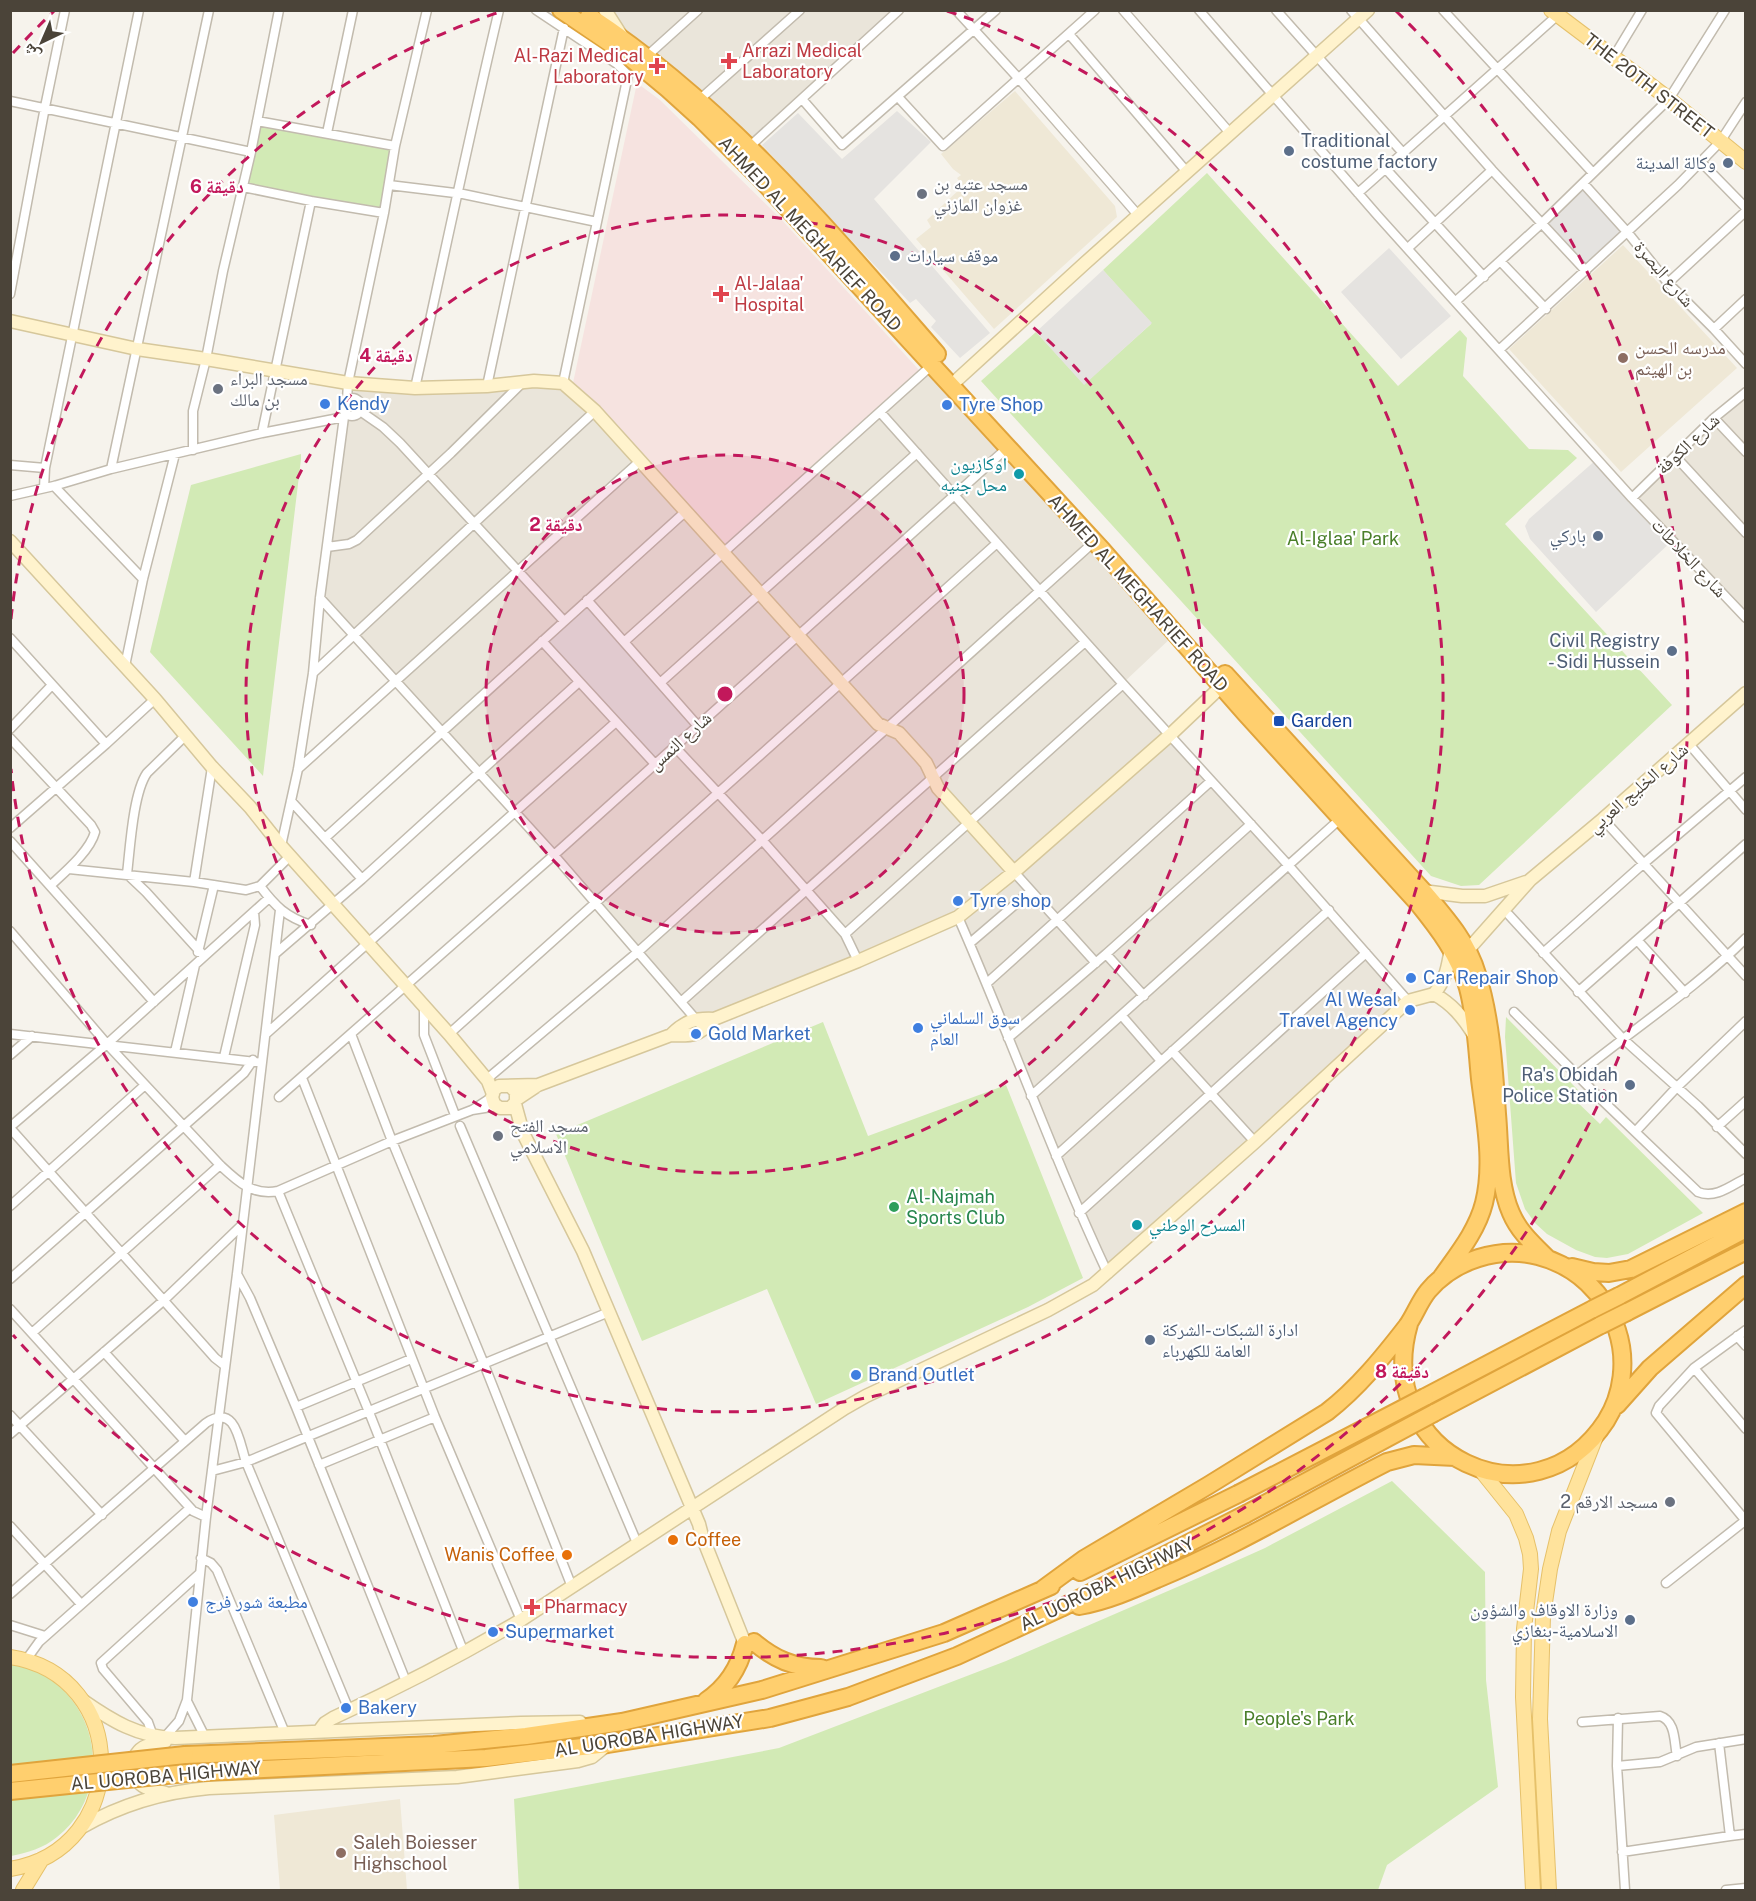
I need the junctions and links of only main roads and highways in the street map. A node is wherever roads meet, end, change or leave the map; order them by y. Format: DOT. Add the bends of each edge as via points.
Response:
graph roads {
  1 [pos="561,10"];
  2 [pos="581,10"];
  3 [pos="1557,12"];
  4 [pos="1746,162"];
  5 [pos="854,269"];
  6 [pos="1225,683"];
  7 [pos="1459,950"];
  8 [pos="1746,1212"];
  9 [pos="1746,1229"];
  10 [pos="1746,1251"];
  11 [pos="1555,1262"];
  12 [pos="1441,1278"];
  13 [pos="1746,1285"];
  14 [pos="1408,1324"];
  15 [pos="1611,1413"];
  16 [pos="1597,1434"];
  17 [pos="1455,1457"];
  18 [pos="1479,1468"];
  19 [pos="1043,1589"];
  20 [pos="1061,1608"];
  21 [pos="10,1657"];
  22 [pos="840,1665"];
  23 [pos="702,1704"];
  24 [pos="10,1774"];
  25 [pos="10,1791"];
  26 [pos="43,1859"];
  27 [pos="10,1869"];
  28 [pos="22,1890"];
  29 [pos="1533,1890"];
  30 [pos="1549,1890"];
  1 -- 5 [label="highway, AHMED AL MEGHARIEF ROAD" via="627,55 699,118"];
  2 -- 5 [label="highway, AHMED AL MEGHARIEF ROAD" via="647,56 749,147 792,191"];
  3 -- 4 [label="main road, THE 20TH STREET"];
  5 -- 6 [label="highway, AHMED AL MEGHARIEF ROAD" via="958,379"];
  5 -- 6 [label="highway, AHMED AL MEGHARIEF ROAD" via="932,365"];
  6 -- 7 [label="highway, AHMED AL MEGHARIEF ROAD" via="1340,819"];
  6 -- 7 [label="highway, AHMED AL MEGHARIEF ROAD" via="1423,891 1449,921"];
  7 -- 11 [label="highway, AHMED AL MEGHARIEF ROAD" via="1477,972 1490,1035 1505,1197 1519,1228"];
  7 -- 12 [label="highway, AHMED AL MEGHARIEF ROAD" via="1476,1039 1488,1157 1487,1188 1478,1220"];
  8 -- 11 [label="highway" via="1631,1269 1593,1272"];
  9 -- 19 [label="highway, AL UOROBA HIGHWAY, bridge" via="1238,1494"];
  10 -- 20 [label="highway, AL UOROBA HIGHWAY, bridge"];
  11 -- 12 [label="highway" via="1530,1254 1492,1254 1456,1267"];
  11 -- 15 [label="highway" via="1593,1288 1617,1329 1623,1357 1622,1376"];
  12 -- 14 [label="highway"];
  13 -- 15 [label="highway" via="1650,1368"];
  14 -- 17 [label="highway" via="1402,1357 1405,1391 1429,1435"];
  14 -- 19 [label="highway" via="1356,1387 1327,1412 1084,1559"];
  15 -- 16 [label="highway"];
  16 -- 18 [label="highway" via="1582,1450 1543,1469 1500,1473"];
  16 -- 30 [label="main road" via="1559,1531 1543,1616 1540,1719"];
  17 -- 18 [label="highway"];
  17 -- 20 [label="highway" via="1414,1455 1387,1462 1174,1572 1106,1600"];
  18 -- 29 [label="main road" via="1516,1514 1530,1554 1523,1697"];
  19 -- 22 [label="highway, AL UOROBA HIGHWAY" via="944,1633"];
  20 -- 25 [label="highway, AL UOROBA HIGHWAY, bridge" via="957,1656 848,1697 770,1718 543,1752 430,1762 186,1773"];
  21 -- 26 [label="main road" via="26,1660 57,1676 82,1700 102,1751 98,1794 82,1827"];
  22 -- 23 [label="highway, AL UOROBA HIGHWAY"];
  22 -- 23 [label="highway" via="794,1665 749,1643 730,1679"];
  23 -- 24 [label="highway, AL UOROBA HIGHWAY, bridge" via="605,1725 526,1736 434,1745 185,1755"];
  26 -- 27 [label="main road"];
  26 -- 28 [label="main road"];
}
